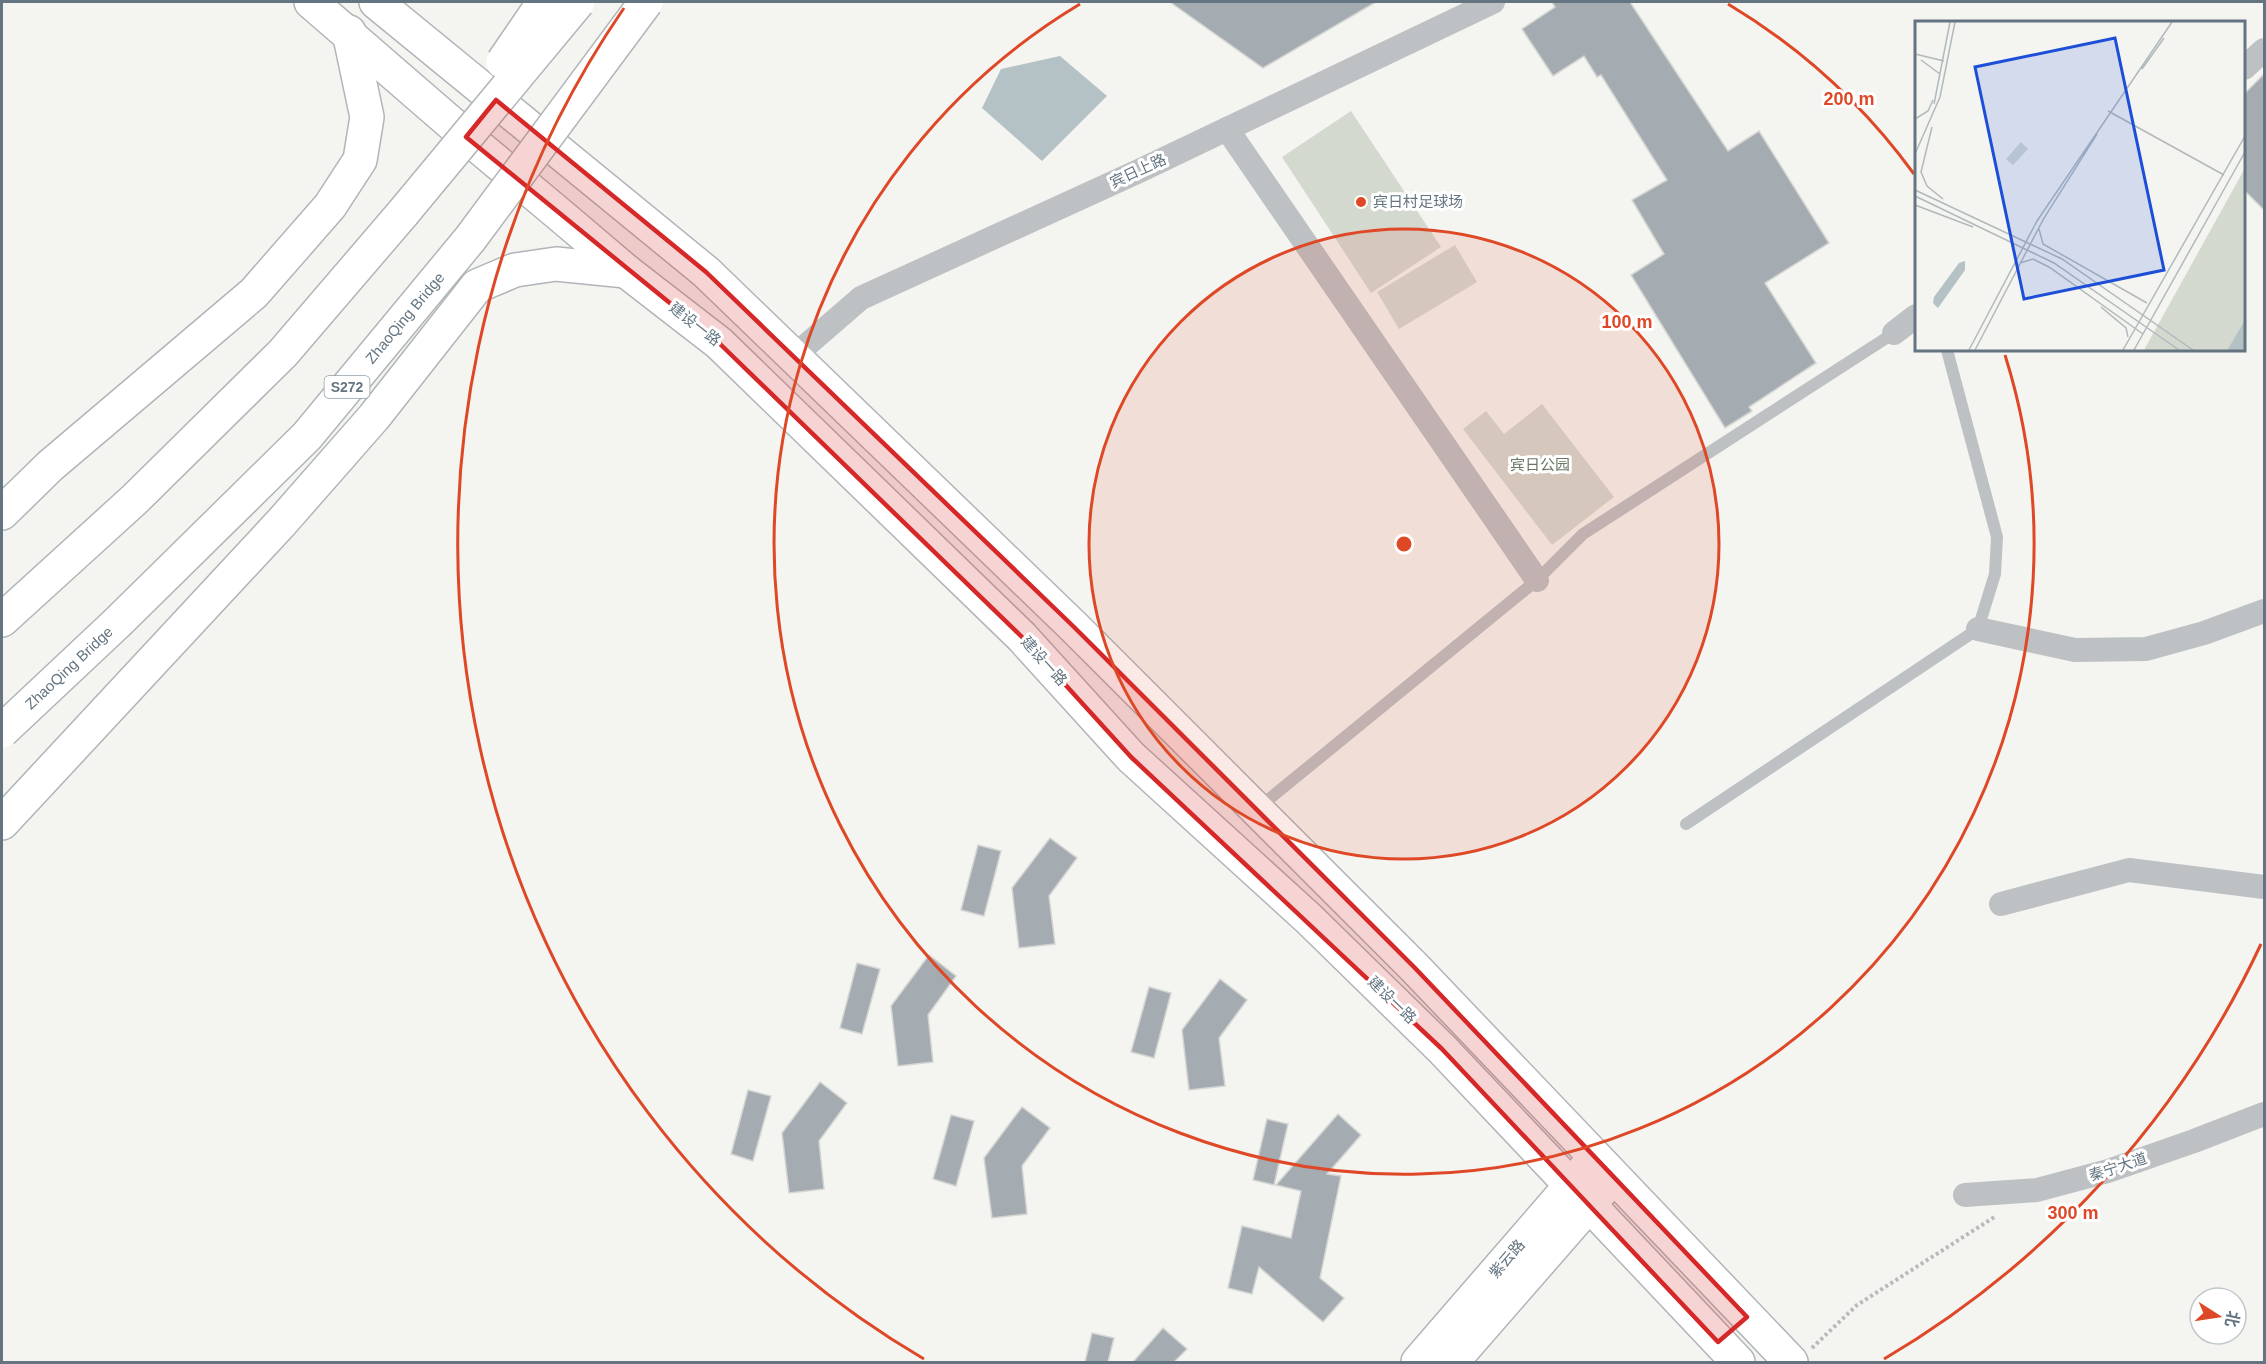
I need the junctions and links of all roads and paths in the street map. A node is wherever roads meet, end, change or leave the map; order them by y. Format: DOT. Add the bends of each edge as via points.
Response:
graph roads {
  1 [pos="311,2"];
  2 [pos="376,2"];
  3 [pos="544,2"];
  4 [pos="578,2"];
  5 [pos="646,2"];
  6 [pos="1493,2"];
  7 [pos="349,32"];
  8 [pos="2265,51"];
  9 [pos="2245,67"];
  10 [pos="1227,129"];
  11 [pos="402,213"];
  12 [pos="626,271"];
  13 [pos="1915,317"];
  14 [pos="1894,333"];
  15 [pos="1947,351"];
  16 [pos="794,356"];
  17 [pos="2,513"];
  18 [pos="1537,579"];
  19 [pos="2265,611"];
  20 [pos="2,620"];
  21 [pos="1978,629"];
  22 [pos="2,731"];
  23 [pos="1257,810"];
  24 [pos="2,823"];
  25 [pos="1686,824"];
  26 [pos="2265,887"];
  27 [pos="2001,904"];
  28 [pos="2265,1113"];
  29 [pos="1605,1166"];
  30 [pos="1580,1195"];
  31 [pos="1965,1195"];
  32 [pos="1999,1214"];
  33 [pos="1747,1317"];
  34 [pos="1728,1352"];
  35 [pos="1798,1358"];
  36 [pos="1418,1362"];
  37 [pos="1452,1362"];
  1 -- 7 [label="main road, 建设一路"];
  2 -- 16 [label="main road" via="706,272"];
  3 -- 11 [label="main road, bridge"];
  4 -- 11 [label="main road, bridge"];
  5 -- 22 [label="main road, ZhaoQing Bridge / S272, bridge" via="470,239 307,436"];
  6 -- 10 [label="street, 宾日上路"];
  7 -- 12 [label="main road, 建设一路"];
  7 -- 17 [label="main road" via="367,117 360,160 330,206 254,293 50,466"];
  8 -- 9 [label="street"];
  10 -- 16 [label="street, 宾日上路" via="861,298"];
  10 -- 18 [label="street"];
  11 -- 20 [label="main road" via="275,361 135,498"];
  12 -- 24 [label="main road" via="556,264 515,270 477,286 374,417 281,523"];
  12 -- 30 [label="main road, 建设一路" via="719,343 762,383 1022,637 1131,757 1308,918 1442,1049"];
  13 -- 14 [label="street"];
  14 -- 18 [label="lane" via="1582,534"];
  15 -- 21 [label="lane" via="1997,537 1995,574"];
  16 -- 23 [label="main road"];
  18 -- 23 [label="lane"];
  19 -- 21 [label="street" via="2146,649 2075,650"];
  21 -- 25 [label="lane"];
  23 -- 29 [label="main road" via="1423,975"];
  26 -- 27 [label="street" via="2129,870"];
  28 -- 31 [label="street, 秦宁大道" via="2108,1171 2037,1190"];
  29 -- 30 [label="main road, 紫云路"];
  29 -- 33 [label="main road"];
  30 -- 34 [label="main road, 建设一路"];
  30 -- 36 [label="main road, 紫云路"];
  30 -- 37 [label="main road, 紫云路"];
  32 -- 35 [label="path" via="1857,1305"];
  33 -- 34 [label="main road"];
  33 -- 35 [label="main road"];
}
